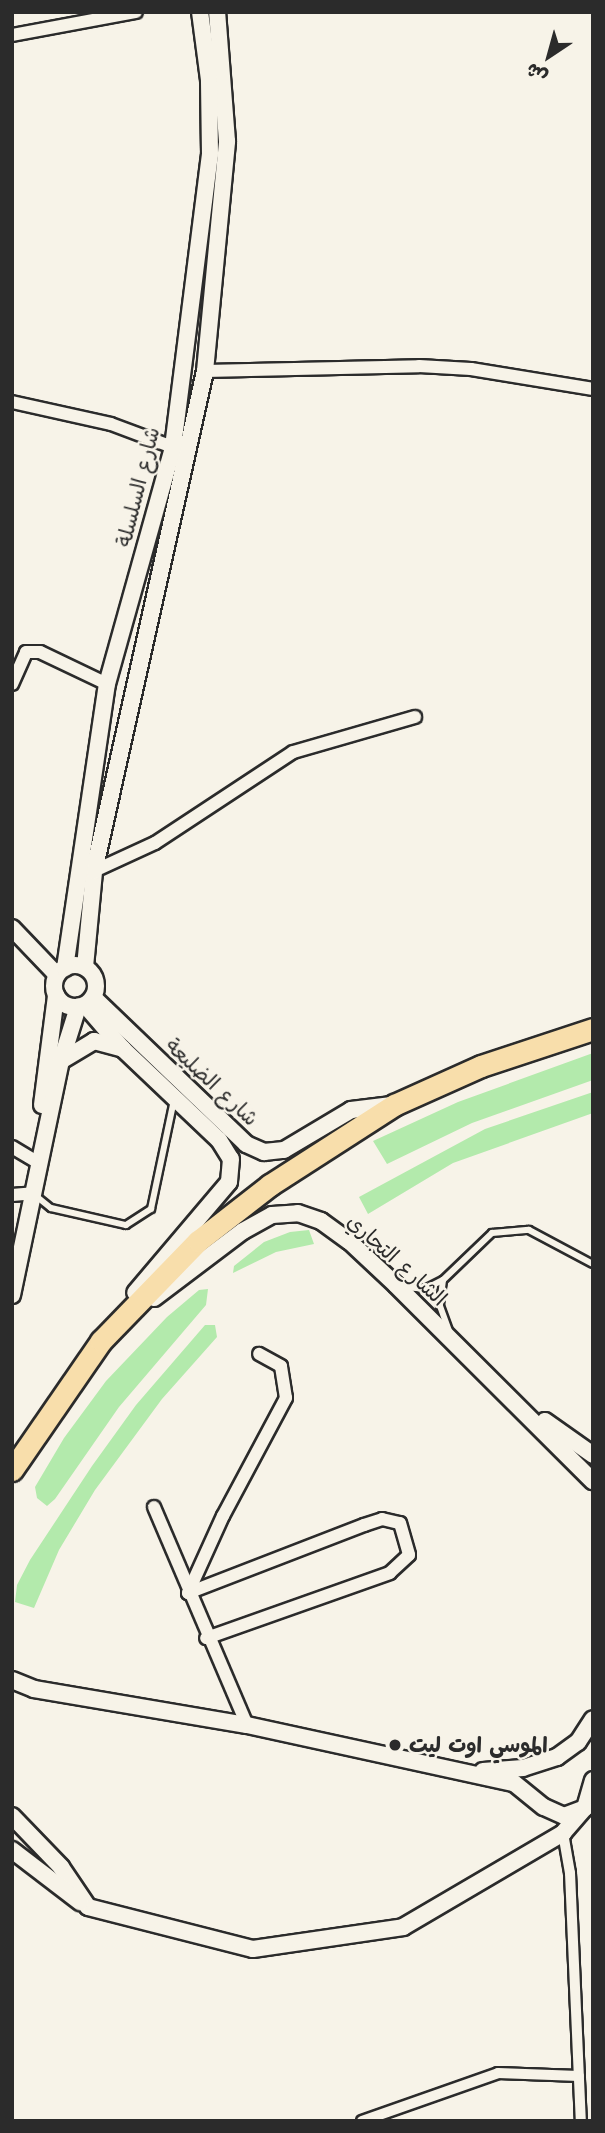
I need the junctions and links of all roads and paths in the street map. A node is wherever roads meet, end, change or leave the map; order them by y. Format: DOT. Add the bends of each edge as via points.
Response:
graph roads {
  1 [pos="136,12"];
  2 [pos="200,12"];
  3 [pos="217,12"];
  4 [pos="12,35"];
  5 [pos="205,371"];
  6 [pos="593,389"];
  7 [pos="12,402"];
  8 [pos="173,447"];
  9 [pos="12,684"];
  10 [pos="107,684"];
  11 [pos="415,717"];
  12 [pos="94,871"];
  13 [pos="12,928"];
  14 [pos="85,967"];
  15 [pos="61,972"];
  16 [pos="56,995"];
  17 [pos="86,1003"];
  18 [pos="593,1029"];
  19 [pos="123,1049"];
  20 [pos="61,1061"];
  21 [pos="137,1061"];
  22 [pos="394,1105"];
  23 [pos="12,1147"];
  24 [pos="39,1163"];
  25 [pos="33,1193"];
  26 [pos="12,1195"];
  27 [pos="593,1264"];
  28 [pos="443,1280"];
  29 [pos="396,1285"];
  30 [pos="12,1295"];
  31 [pos="453,1340"];
  32 [pos="101,1341"];
  33 [pos="259,1354"];
  34 [pos="511,1397"];
  35 [pos="593,1455"];
  36 [pos="14,1470"];
  37 [pos="593,1481"];
  38 [pos="154,1507"];
  39 [pos="188,1593"];
  40 [pos="206,1638"];
  41 [pos="12,1680"];
  42 [pos="593,1719"];
  43 [pos="247,1726"];
  44 [pos="463,1772"];
  45 [pos="593,1780"];
  46 [pos="584,1808"];
  47 [pos="12,1816"];
  48 [pos="563,1833"];
  49 [pos="12,1850"];
  50 [pos="88,1907"];
  51 [pos="579,2076"];
  52 [pos="362,2121"];
  53 [pos="581,2121"];
  1 -- 4 [label="street"];
  2 -- 8 [label="street, شارع السلسلة" via="209,80 210,154"];
  3 -- 5 [label="street, شارع السلسلة" via="227,141"];
  5 -- 6 [label="street" via="419,366 471,369"];
  5 -- 12 [label="street, شارع السلسلة"];
  7 -- 8 [label="street" via="111,424"];
  8 -- 10 [label="street, شارع السلسلة"];
  9 -- 10 [label="street" via="26,652 40,652"];
  10 -- 15 [label="street, شارع السلسلة"];
  11 -- 12 [label="street" via="293,752 155,843"];
  12 -- 14 [label="street, شارع السلسلة"];
  13 -- 15 [label="street"];
  14 -- 15 [label="street"];
  14 -- 17 [label="street" via="96,980"];
  15 -- 16 [label="street"];
  16 -- 17 [label="street" via="65,1005"];
  16 -- 24 [label="street"];
  17 -- 19 [label="street"];
  17 -- 20 [label="street"];
  17 -- 22 [label="street, شارع الضليعة" via="246,1144 264,1152 284,1150 351,1110"];
  18 -- 22 [label="highway" via="481,1066"];
  19 -- 20 [label="street" via="94,1041"];
  19 -- 21 [label="street"];
  20 -- 24 [label="street"];
  21 -- 25 [label="lane" via="142,1074 176,1108 151,1209 126,1225 51,1208"];
  21 -- 32 [label="street" via="219,1140 231,1160 229,1182"];
  22 -- 32 [label="highway" via="270,1185 198,1241"];
  23 -- 24 [label="street"];
  24 -- 25 [label="street"];
  25 -- 26 [label="street"];
  25 -- 30 [label="street"];
  27 -- 28 [label="lane" via="529,1230 492,1233"];
  28 -- 29 [label="lane" via="425,1289"];
  28 -- 31 [label="lane" via="440,1306"];
  29 -- 31 [label="street, الشارع التجاري"];
  29 -- 32 [label="street, الشارع التجاري" via="321,1221 298,1213 272,1215 180,1277"];
  31 -- 34 [label="street, الشارع التجاري"];
  32 -- 36 [label="highway"];
  33 -- 39 [label="street" via="281,1366 286,1398"];
  34 -- 35 [label="street"];
  34 -- 37 [label="street"];
  38 -- 39 [label="street"];
  39 -- 40 [label="street"];
  39 -- 40 [label="street" via="382,1519 400,1523 409,1555 390,1573"];
  40 -- 43 [label="street"];
  41 -- 43 [label="street" via="34,1689"];
  42 -- 44 [label="street" via="578,1742 558,1757 523,1768"];
  43 -- 44 [label="street"];
  44 -- 46 [label="street" via="514,1783 544,1807 564,1816"];
  45 -- 46 [label="street"];
  46 -- 48 [label="street"];
  47 -- 50 [label="street" via="61,1867"];
  48 -- 50 [label="street" via="403,1927 253,1949"];
  48 -- 51 [label="street" via="570,1873"];
  49 -- 50 [label="street"];
  51 -- 52 [label="street" via="498,2073"];
  51 -- 53 [label="street"];
}
